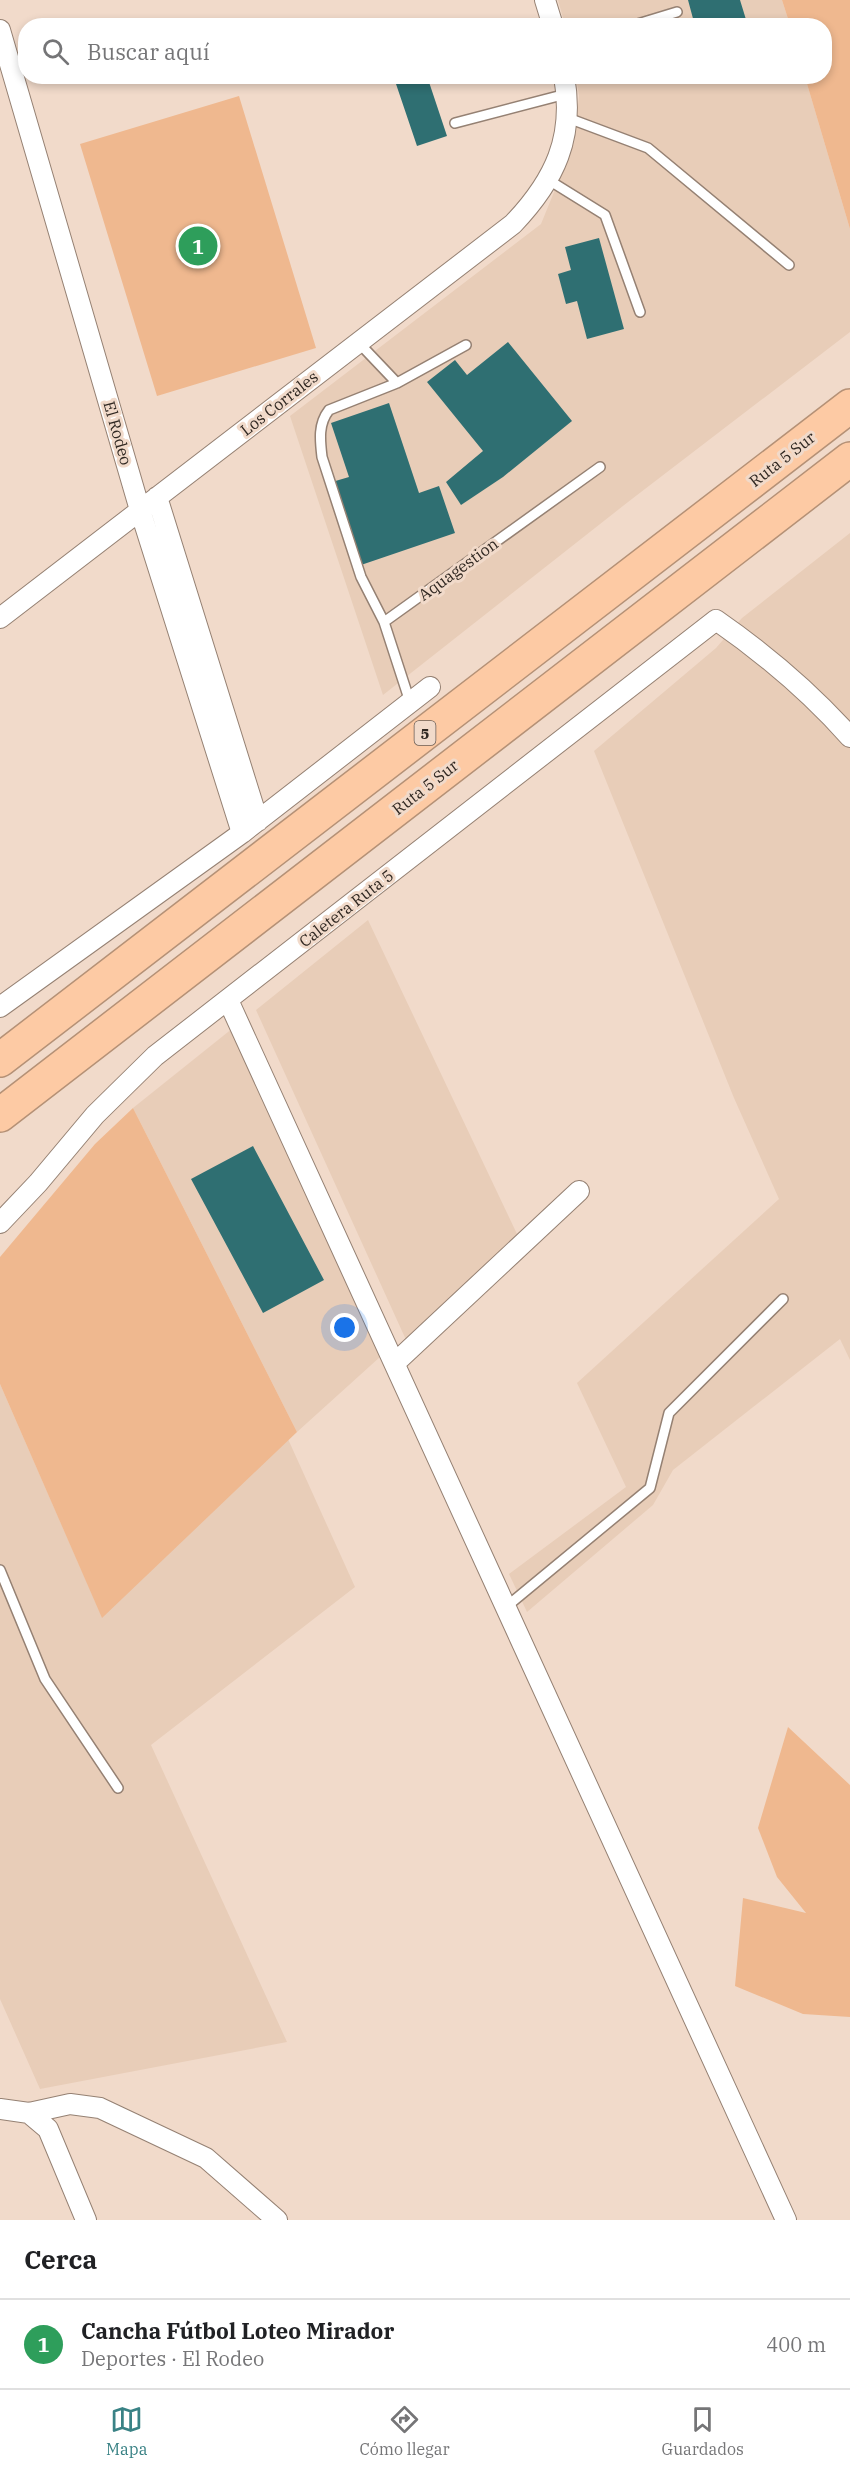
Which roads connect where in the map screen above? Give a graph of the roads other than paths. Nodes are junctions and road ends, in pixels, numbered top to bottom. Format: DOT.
graph roads {
  1 [pos="545,0"];
  2 [pos="677,12"];
  3 [pos="550,18"];
  4 [pos="657,18"];
  5 [pos="0,30"];
  6 [pos="565,85"];
  7 [pos="568,118"];
  8 [pos="455,123"];
  9 [pos="546,178"];
  10 [pos="789,265"];
  11 [pos="639,312"];
  12 [pos="358,342"];
  13 [pos="466,345"];
  14 [pos="397,383"];
  15 [pos="850,406"];
  16 [pos="850,459"];
  17 [pos="600,467"];
  18 [pos="157,497"];
  19 [pos="140,510"];
  20 [pos="0,618"];
  21 [pos="384,622"];
  22 [pos="430,687"];
  23 [pos="410,702"];
  24 [pos="850,737"];
  25 [pos="258,821"];
  26 [pos="242,833"];
  27 [pos="228,1000"];
  28 [pos="0,1007"];
  29 [pos="0,1060"];
  30 [pos="0,1115"];
  31 [pos="579,1191"];
  32 [pos="0,1222"];
  33 [pos="783,1299"];
  34 [pos="395,1363"];
  35 [pos="0,1570"];
  36 [pos="506,1607"];
  37 [pos="118,1788"];
  38 [pos="0,2109"];
  39 [pos="29,2113"];
  40 [pos="86,2220"];
  41 [pos="277,2220"];
  42 [pos="786,2220"];
  1 -- 3 [label="street"];
  2 -- 4 [label="lane"];
  5 -- 19 [label="street, El Rodeo"];
  6 -- 7 [label="street, Los Corrales"];
  6 -- 8 [label="lane"];
  7 -- 9 [label="street, Los Corrales"];
  7 -- 10 [label="lane"];
  9 -- 11 [label="lane"];
  9 -- 12 [label="street, Los Corrales"];
  12 -- 14 [label="lane"];
  12 -- 18 [label="street, Los Corrales"];
  13 -- 14 [label="lane"];
  14 -- 21 [label="lane"];
  15 -- 29 [label="highway, Ruta 5 Sur / 5"];
  16 -- 30 [label="highway, Ruta 5 Sur"];
  17 -- 21 [label="lane, Aquagestion"];
  18 -- 19 [label="street, Los Corrales"];
  18 -- 25 [label="street"];
  19 -- 20 [label="street, Los Corrales"];
  19 -- 26 [label="street, El Rodeo"];
  21 -- 23 [label="lane"];
  22 -- 23 [label="street"];
  23 -- 25 [label="street"];
  24 -- 27 [label="street, Caletera Ruta 5"];
  25 -- 26 [label="street"];
  26 -- 28 [label="street"];
  27 -- 32 [label="street, Caletera Ruta 5"];
  27 -- 34 [label="street"];
  31 -- 34 [label="street"];
  33 -- 36 [label="lane"];
  34 -- 36 [label="street"];
  35 -- 37 [label="lane"];
  36 -- 42 [label="street"];
  38 -- 39 [label="street"];
  39 -- 40 [label="street"];
  39 -- 41 [label="street"];
}
